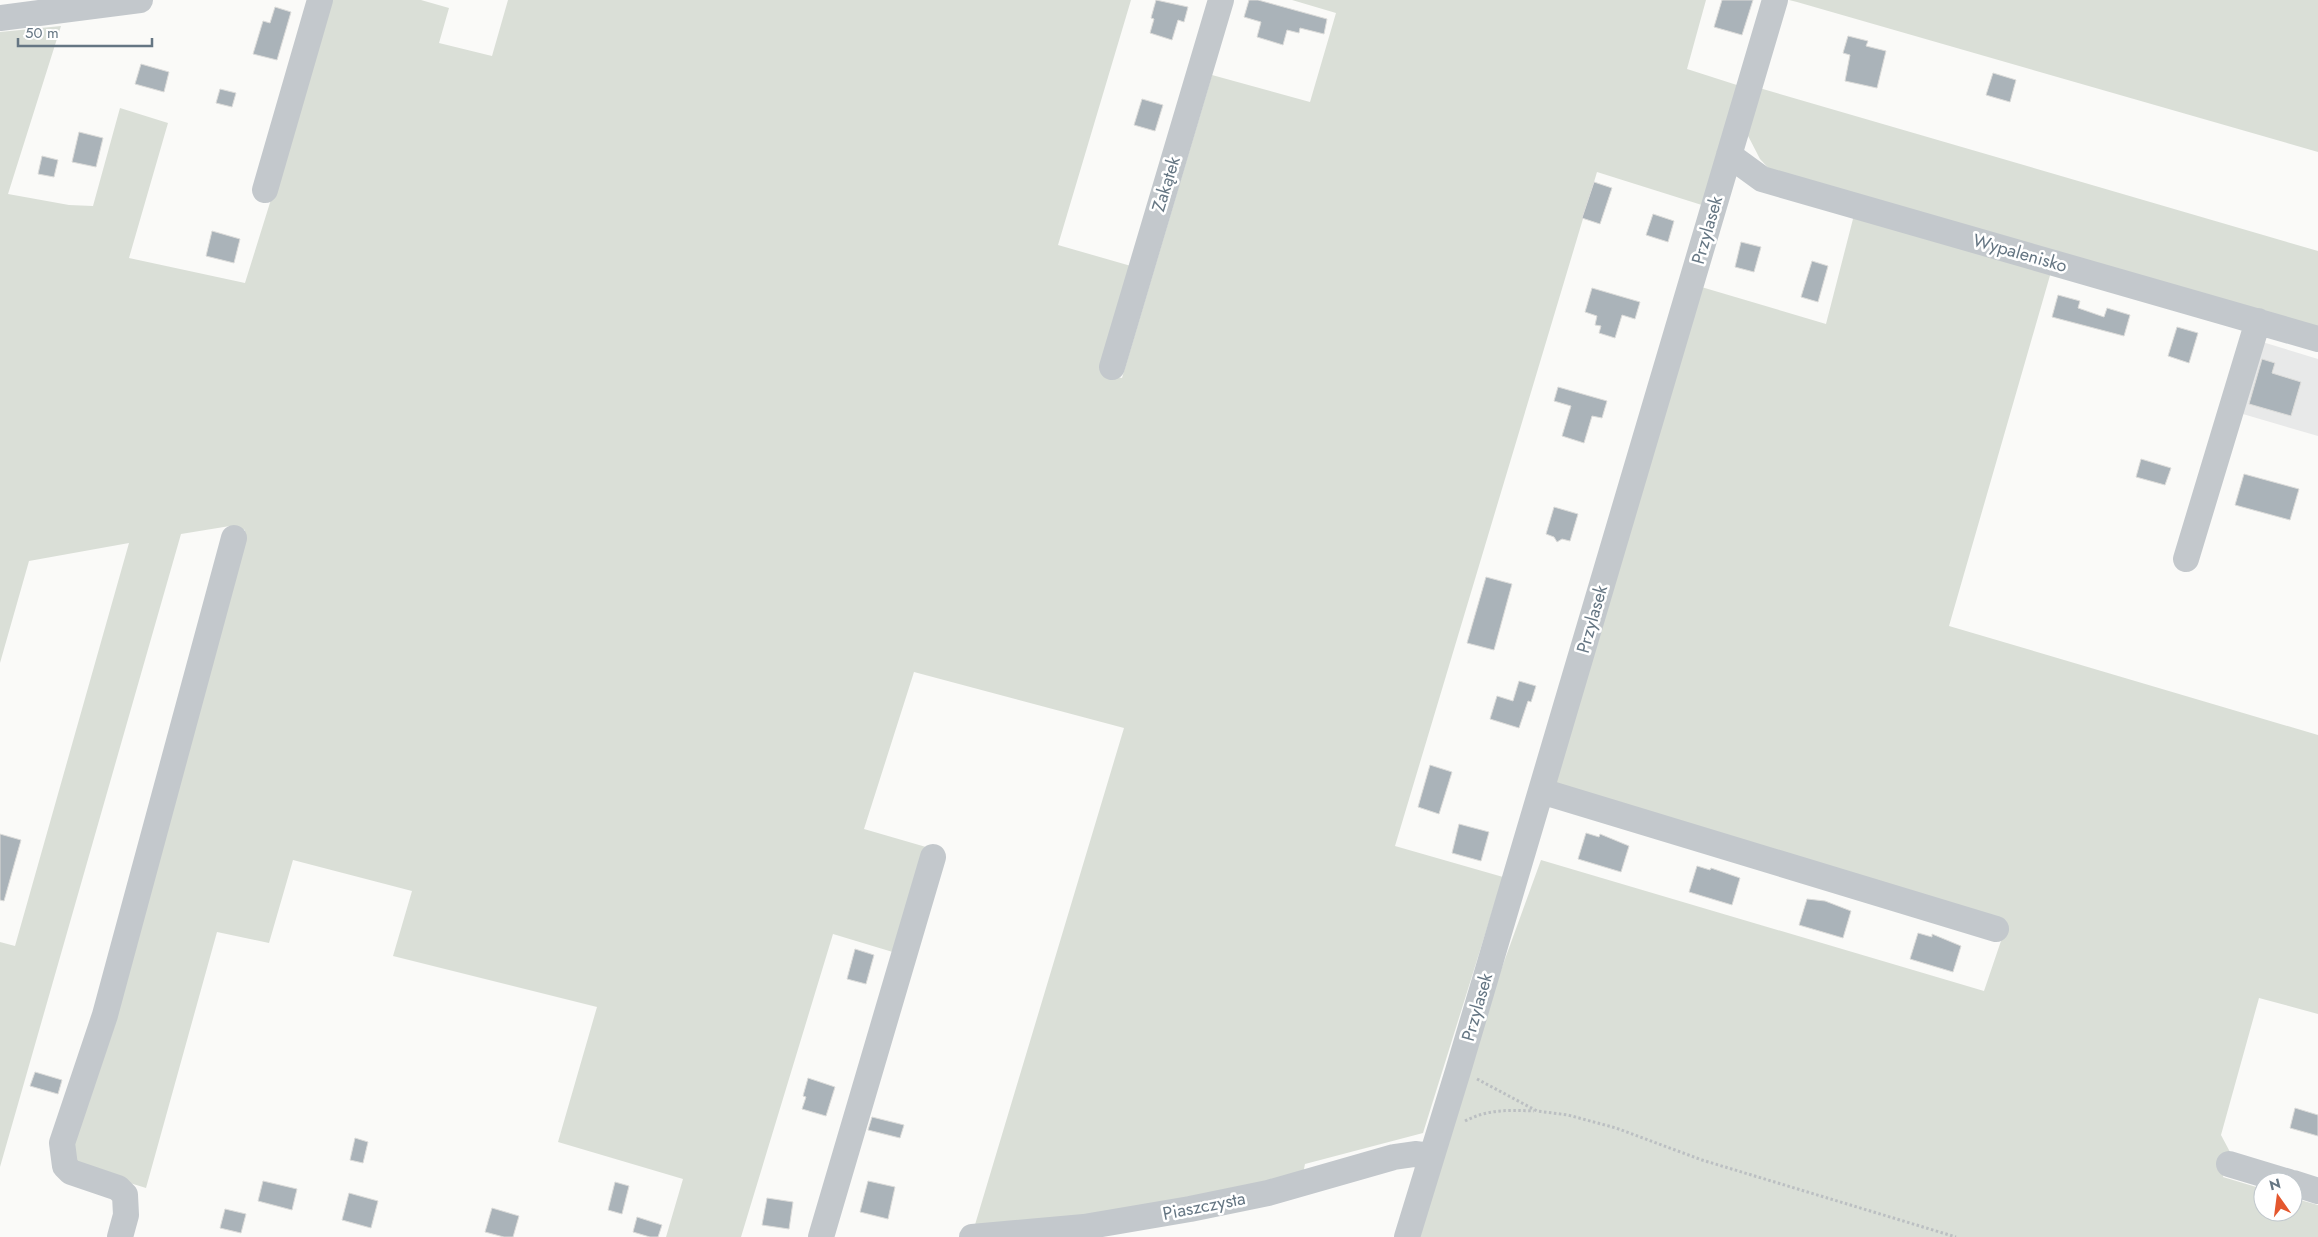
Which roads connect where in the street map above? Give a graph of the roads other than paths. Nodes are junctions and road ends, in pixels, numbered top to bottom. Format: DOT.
graph roads {
  1 [pos="140,0"];
  2 [pos="320,0"];
  3 [pos="1221,0"];
  4 [pos="1775,0"];
  5 [pos="0,18"];
  6 [pos="1729,155"];
  7 [pos="265,190"];
  8 [pos="2258,322"];
  9 [pos="2318,339"];
  10 [pos="1112,367"];
  11 [pos="234,538"];
  12 [pos="2186,559"];
  13 [pos="1541,790"];
  14 [pos="933,857"];
  15 [pos="1996,929"];
  16 [pos="1434,1145"];
  17 [pos="2229,1164"];
  18 [pos="2256,1172"];
  19 [pos="2303,1186"];
  20 [pos="2318,1191"];
  21 [pos="120,1237"];
  22 [pos="820,1237"];
  23 [pos="972,1237"];
  24 [pos="1407,1237"];
  1 -- 5 [label="street"];
  2 -- 7 [label="street"];
  3 -- 10 [label="street, Zakątek"];
  4 -- 6 [label="street, Przylasek"];
  6 -- 8 [label="street, Wypalenisko"];
  6 -- 13 [label="street, Przylasek"];
  8 -- 9 [label="street, Wypalenisko"];
  8 -- 12 [label="street"];
  11 -- 21 [label="street"];
  13 -- 15 [label="street"];
  13 -- 16 [label="street, Przylasek"];
  14 -- 22 [label="street"];
  16 -- 23 [label="street, Piaszczysta"];
  16 -- 24 [label="street, Przylasek"];
  17 -- 18 [label="street"];
  19 -- 20 [label="street"];
}
